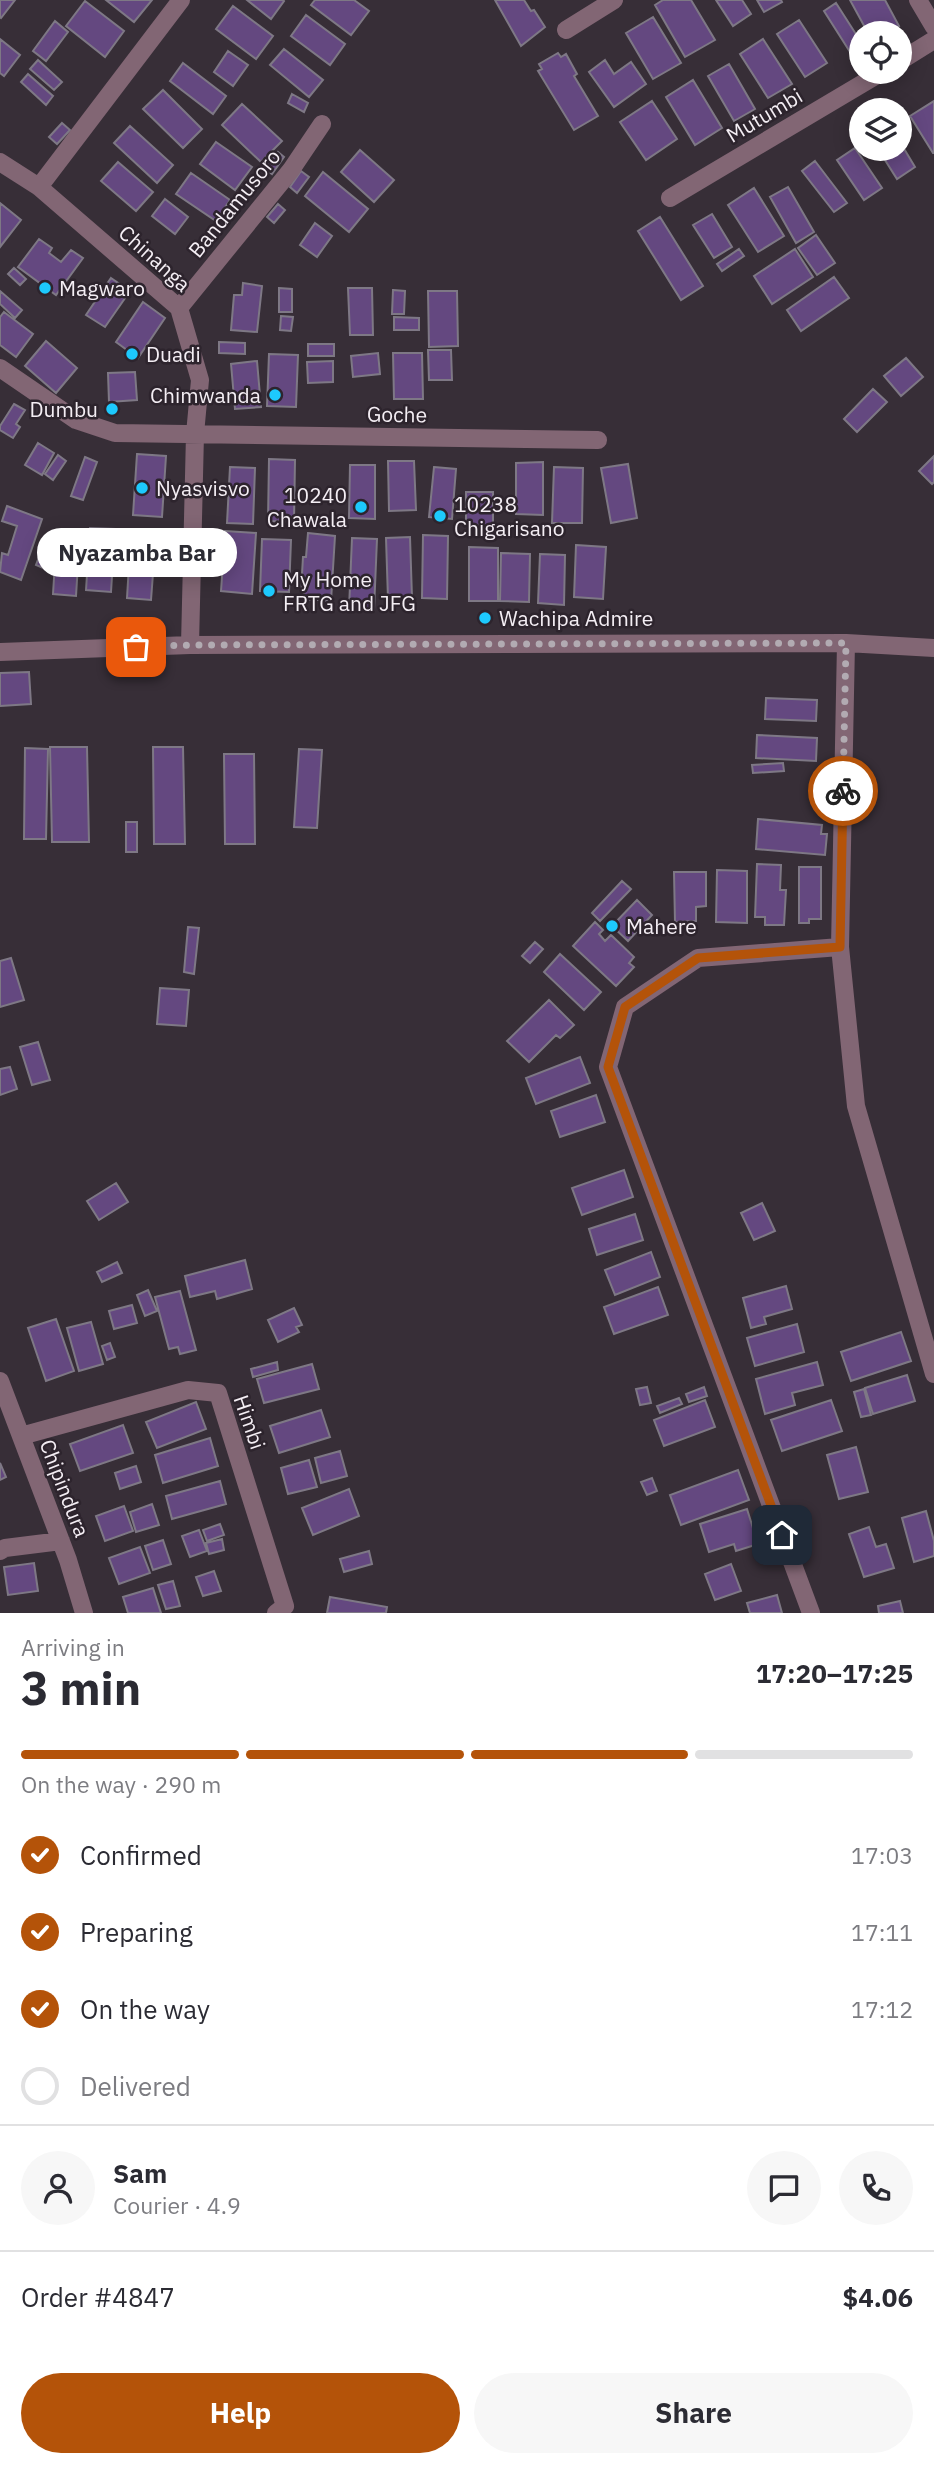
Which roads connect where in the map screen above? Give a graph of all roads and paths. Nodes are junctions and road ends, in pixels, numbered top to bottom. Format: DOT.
graph roads {
  1 [pos="181,0"];
  2 [pos="614,0"];
  3 [pos="918,0"];
  4 [pos="934,27"];
  5 [pos="566,30"];
  6 [pos="934,40"];
  7 [pos="912,54"];
  8 [pos="862,84"];
  9 [pos="322,124"];
  10 [pos="0,162"];
  11 [pos="38,187"];
  12 [pos="670,198"];
  13 [pos="179,308"];
  14 [pos="0,368"];
  15 [pos="195,434"];
  16 [pos="598,440"];
  17 [pos="846,643"];
  18 [pos="190,645"];
  19 [pos="934,648"];
  20 [pos="0,652"];
  21 [pos="840,947"];
  22 [pos="934,1374"];
  23 [pos="0,1381"];
  24 [pos="21,1436"];
  25 [pos="61,1541"];
  26 [pos="0,1551"];
  27 [pos="84,1613"];
  28 [pos="276,1613"];
  29 [pos="811,1613"];
  1 -- 11 [label="street"];
  2 -- 5 [label="street"];
  3 -- 4 [label="street"];
  6 -- 7 [label="street"];
  8 -- 12 [label="street, Mutumbi"];
  9 -- 13 [label="street, Bandamusoro"];
  10 -- 11 [label="street, Chinanga"];
  11 -- 13 [label="street, Chinanga"];
  13 -- 15 [label="street, Chinanga"];
  14 -- 15 [label="street, Goche"];
  15 -- 16 [label="street, Goche"];
  15 -- 18 [label="street, Chinanga"];
  17 -- 18 [label="street"];
  17 -- 19 [label="street"];
  17 -- 21 [label="street"];
  18 -- 20 [label="street"];
  21 -- 22 [label="street"];
  21 -- 29 [label="street"];
  23 -- 24 [label="street, Chipindura"];
  24 -- 25 [label="street, Chipindura"];
  24 -- 28 [label="street, Himbi"];
  25 -- 26 [label="street"];
  25 -- 27 [label="street, Chipindura"];
}
